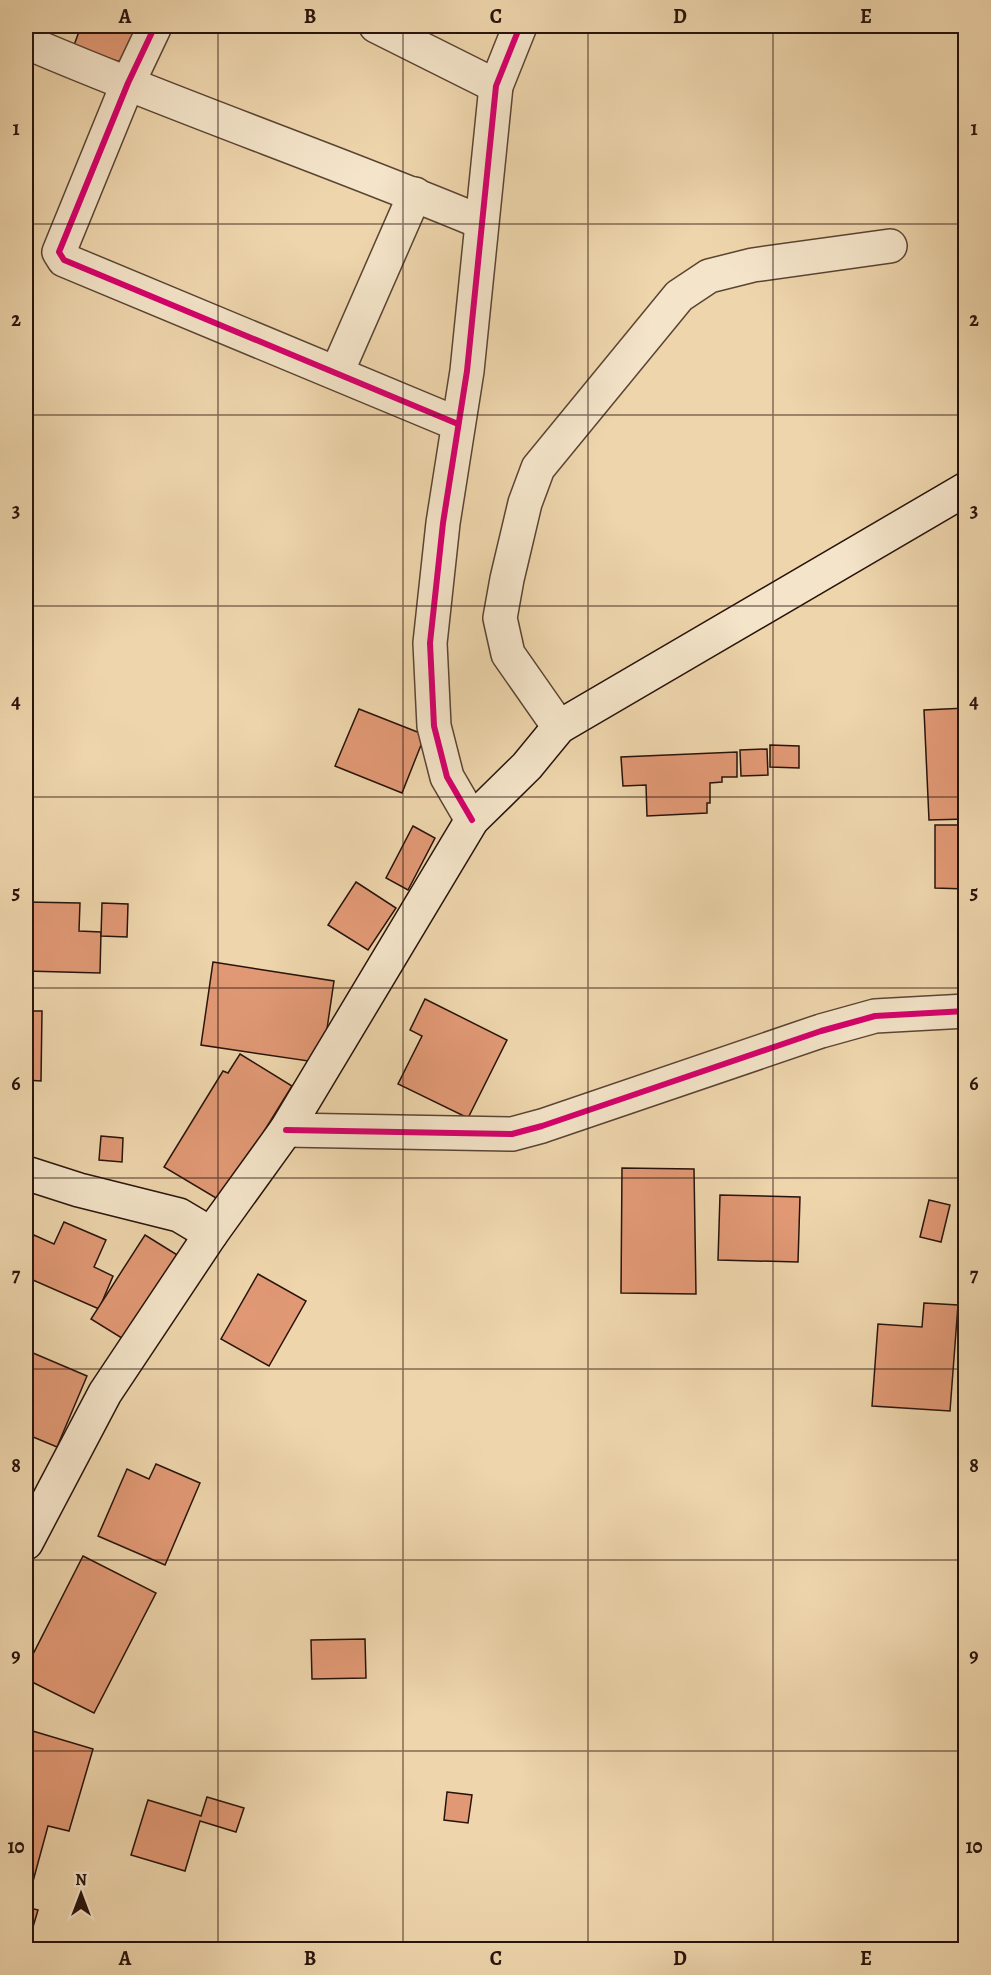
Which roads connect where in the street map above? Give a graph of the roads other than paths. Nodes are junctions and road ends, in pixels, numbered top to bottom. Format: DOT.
graph roads {
  1 [pos="155,26"];
  2 [pos="376,26"];
  3 [pos="520,26"];
  4 [pos="26,42"];
  5 [pos="128,83"];
  6 [pos="496,86"];
  7 [pos="415,194"];
  8 [pos="481,222"];
  9 [pos="890,246"];
  10 [pos="337,372"];
  11 [pos="458,424"];
  12 [pos="966,489"];
  13 [pos="559,727"];
  14 [pos="472,820"];
  15 [pos="966,1011"];
  16 [pos="286,1130"];
  17 [pos="26,1173"];
  18 [pos="211,1234"];
  19 [pos="26,1543"];
  1 -- 5 [label="street"];
  2 -- 6 [label="street"];
  3 -- 6 [label="street"];
  4 -- 5 [label="street"];
  5 -- 7 [label="street"];
  5 -- 10 [label="street"];
  6 -- 8 [label="street"];
  7 -- 8 [label="street"];
  7 -- 10 [label="street"];
  8 -- 11 [label="street"];
  9 -- 13 [label="street"];
  10 -- 11 [label="street"];
  11 -- 14 [label="street"];
  12 -- 13 [label="street"];
  13 -- 14 [label="street"];
  14 -- 16 [label="street"];
  15 -- 16 [label="street"];
  16 -- 18 [label="street"];
  17 -- 18 [label="street"];
  18 -- 19 [label="street"];
}
